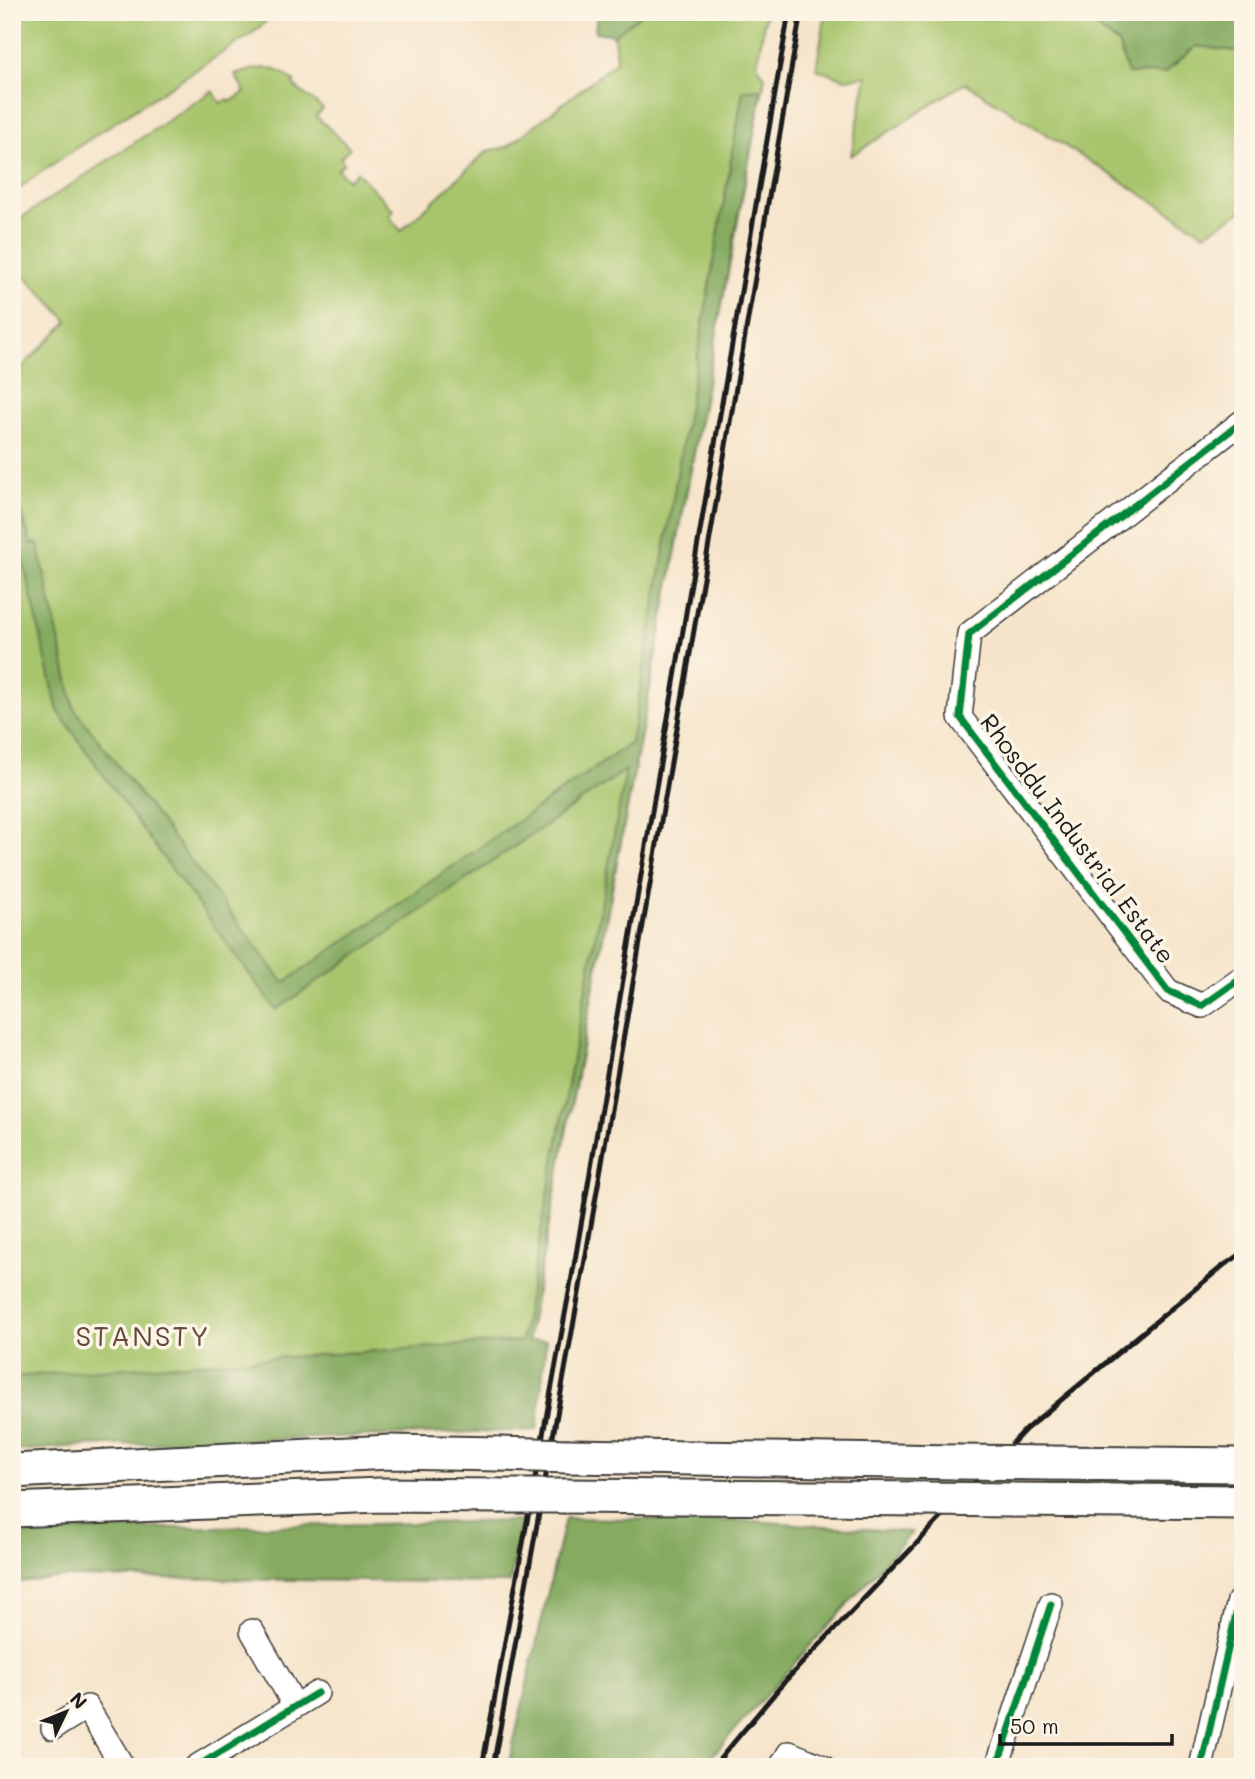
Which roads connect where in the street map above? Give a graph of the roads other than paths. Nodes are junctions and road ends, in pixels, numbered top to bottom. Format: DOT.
graph roads {
  1 [pos="1243,421"];
  2 [pos="1243,977"];
  3 [pos="1243,1465"];
  4 [pos="12,1471"];
  5 [pos="1243,1502"];
  6 [pos="12,1510"];
  7 [pos="1239,1601"];
  8 [pos="1051,1604"];
  9 [pos="1238,1625"];
  10 [pos="252,1631"];
  11 [pos="317,1693"];
  12 [pos="295,1706"];
  13 [pos="52,1728"];
  14 [pos="123,1767"];
  15 [pos="196,1767"];
  16 [pos="781,1767"];
  17 [pos="822,1767"];
  18 [pos="997,1767"];
  19 [pos="1201,1767"];
  1 -- 2 [label="street, Rhosddu Industrial Estate"];
  3 -- 4 [label="highway, bridge"];
  5 -- 6 [label="highway, bridge"];
  7 -- 9 [label="street"];
  8 -- 18 [label="street"];
  9 -- 19 [label="street"];
  10 -- 12 [label="street"];
  11 -- 12 [label="street"];
  12 -- 15 [label="street"];
  13 -- 14 [label="street"];
  16 -- 17 [label="street"];
}
